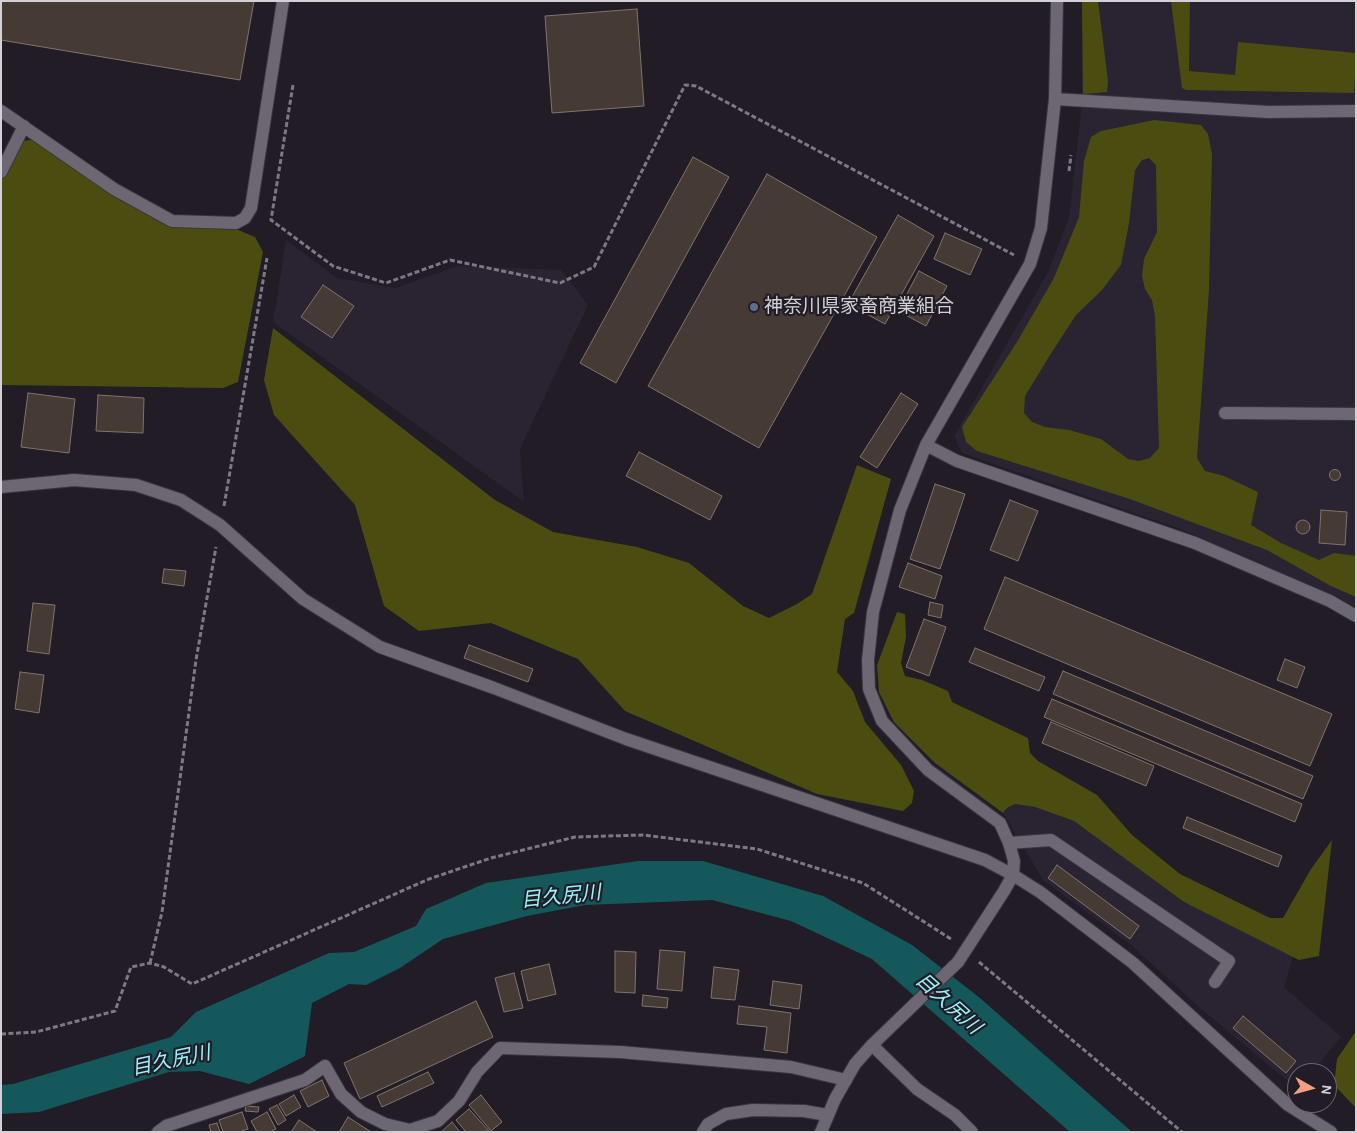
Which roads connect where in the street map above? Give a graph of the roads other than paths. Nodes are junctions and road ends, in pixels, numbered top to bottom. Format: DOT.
graph roads {
  1 [pos="284,1"];
  2 [pos="1057,1"];
  3 [pos="1055,99"];
  4 [pos="1,111"];
  5 [pos="1356,111"];
  6 [pos="24,126"];
  7 [pos="1,172"];
  8 [pos="1225,413"];
  9 [pos="1356,414"];
  10 [pos="926,445"];
  11 [pos="1,487"];
  12 [pos="1356,616"];
  13 [pos="1009,843"];
  14 [pos="1013,875"];
  15 [pos="1215,982"];
  16 [pos="872,1045"];
  17 [pos="846,1080"];
  18 [pos="827,1115"];
  19 [pos="158,1132"];
  20 [pos="703,1132"];
  21 [pos="821,1132"];
  22 [pos="972,1132"];
  23 [pos="1331,1132"];
  1 -- 6 [label="street"];
  2 -- 3 [label="street"];
  3 -- 5 [label="street"];
  3 -- 10 [label="street"];
  4 -- 6 [label="street"];
  6 -- 7 [label="street"];
  8 -- 9 [label="street"];
  10 -- 12 [label="street"];
  10 -- 13 [label="street"];
  11 -- 14 [label="street"];
  13 -- 14 [label="street"];
  13 -- 15 [label="street"];
  14 -- 16 [label="street"];
  14 -- 23 [label="street"];
  16 -- 17 [label="street"];
  16 -- 22 [label="street"];
  17 -- 18 [label="street"];
  17 -- 19 [label="street"];
  18 -- 20 [label="street"];
  18 -- 21 [label="street"];
}
